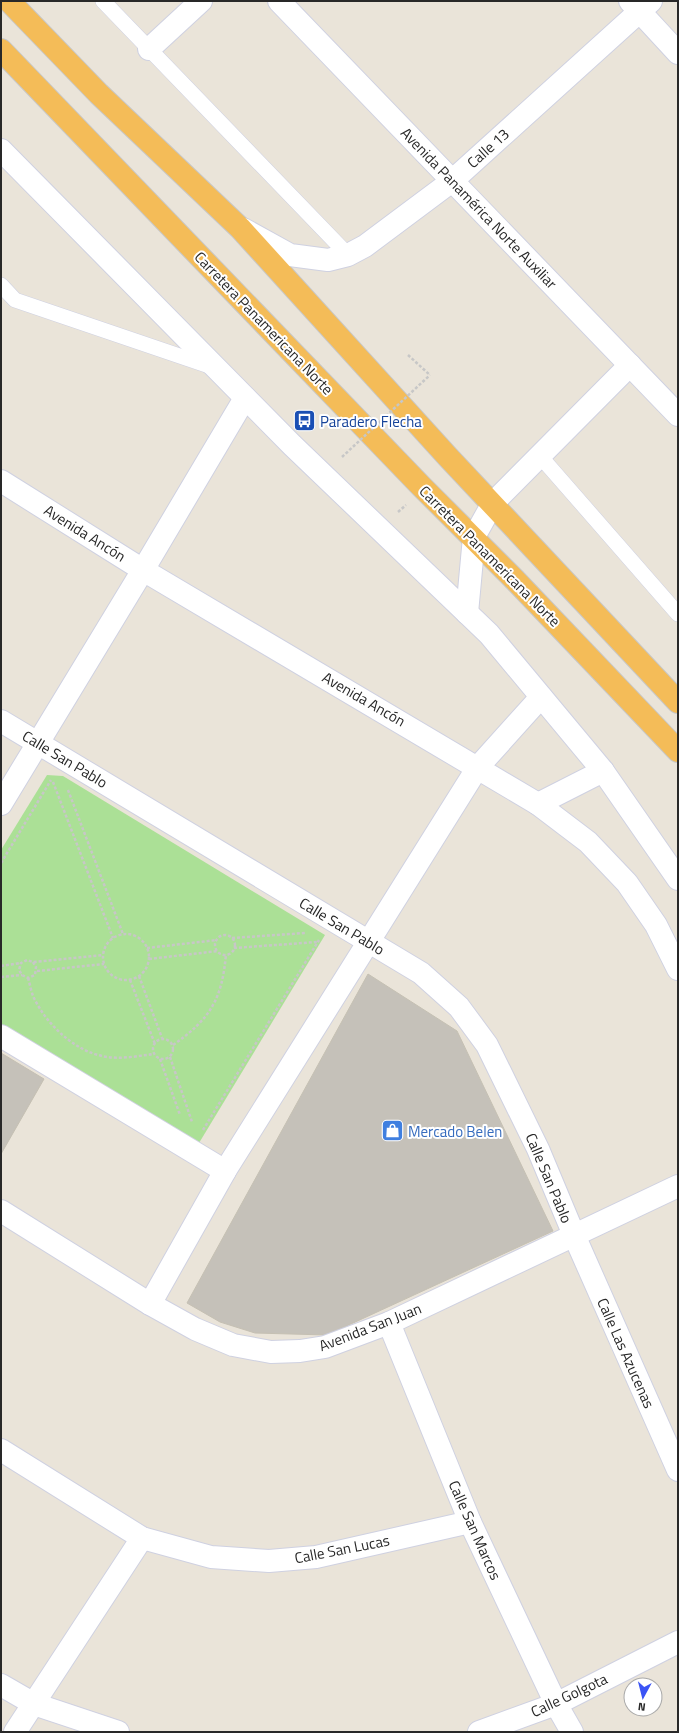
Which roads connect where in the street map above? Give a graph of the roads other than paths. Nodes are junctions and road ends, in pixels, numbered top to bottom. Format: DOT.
graph roads {
  1 [pos="10,1"];
  2 [pos="103,1"];
  3 [pos="201,1"];
  4 [pos="279,1"];
  5 [pos="640,5"];
  6 [pos="149,49"];
  7 [pos="1,50"];
  8 [pos="678,53"];
  9 [pos="1,150"];
  10 [pos="452,181"];
  11 [pos="240,228"];
  12 [pos="348,255"];
  13 [pos="1,285"];
  14 [pos="630,365"];
  15 [pos="216,368"];
  16 [pos="245,398"];
  17 [pos="678,416"];
  18 [pos="540,456"];
  19 [pos="1,481"];
  20 [pos="493,503"];
  21 [pos="474,537"];
  22 [pos="143,570"];
  23 [pos="468,613"];
  24 [pos="678,614"];
  25 [pos="541,697"];
  26 [pos="678,702"];
  27 [pos="1,721"];
  28 [pos="38,743"];
  29 [pos="678,752"];
  30 [pos="478,766"];
  31 [pos="603,771"];
  32 [pos="1,804"];
  33 [pos="538,804"];
  34 [pos="678,879"];
  35 [pos="367,942"];
  36 [pos="678,969"];
  37 [pos="1,1036"];
  38 [pos="225,1171"];
  39 [pos="678,1186"];
  40 [pos="4,1220"];
  41 [pos="574,1235"];
  42 [pos="150,1304"];
  43 [pos="389,1323"];
  44 [pos="1,1450"];
  45 [pos="678,1470"];
  46 [pos="470,1522"];
  47 [pos="142,1538"];
  48 [pos="678,1642"];
  49 [pos="1,1685"];
  50 [pos="34,1704"];
  51 [pos="556,1704"];
  52 [pos="15,1732"];
  53 [pos="118,1732"];
  54 [pos="479,1732"];
  55 [pos="572,1732"];
  1 -- 11 [label="highway"];
  2 -- 6 [label="lane"];
  3 -- 6 [label="street"];
  4 -- 10 [label="street, Avenida Panamérica Norte Auxiliar"];
  5 -- 8 [label="street"];
  5 -- 10 [label="street, Calle 13"];
  6 -- 12 [label="lane"];
  7 -- 21 [label="highway, Carretera Panamericana Norte"];
  9 -- 15 [label="street"];
  10 -- 12 [label="street, Calle 13"];
  10 -- 14 [label="street, Avenida Panamérica Norte Auxiliar"];
  11 -- 12 [label="street, Calle 13"];
  11 -- 20 [label="highway"];
  13 -- 15 [label="lane"];
  14 -- 17 [label="street, Avenida Panamérica Norte Auxiliar"];
  14 -- 18 [label="street"];
  15 -- 16 [label="street"];
  16 -- 22 [label="street"];
  16 -- 23 [label="street"];
  18 -- 20 [label="street"];
  18 -- 24 [label="lane"];
  19 -- 22 [label="street, Avenida Ancón"];
  20 -- 21 [label="street"];
  20 -- 26 [label="highway"];
  21 -- 23 [label="street"];
  21 -- 29 [label="highway, Carretera Panamericana Norte"];
  22 -- 28 [label="street"];
  22 -- 30 [label="street, Avenida Ancón"];
  23 -- 25 [label="street"];
  25 -- 30 [label="street"];
  25 -- 31 [label="street"];
  27 -- 28 [label="street, Calle San Pablo"];
  28 -- 32 [label="street"];
  28 -- 35 [label="street, Calle San Pablo"];
  30 -- 33 [label="street, Avenida Ancón"];
  30 -- 35 [label="street"];
  31 -- 33 [label="street"];
  31 -- 34 [label="street"];
  33 -- 36 [label="street, Avenida Ancón"];
  35 -- 38 [label="street"];
  35 -- 41 [label="street, Calle San Pablo"];
  37 -- 38 [label="street"];
  38 -- 42 [label="street"];
  39 -- 41 [label="street, Avenida San Juan"];
  40 -- 42 [label="street, Avenida San Juan"];
  41 -- 43 [label="street, Avenida San Juan"];
  41 -- 45 [label="street, Calle Las Azucenas"];
  42 -- 43 [label="street, Avenida San Juan"];
  43 -- 46 [label="street, Calle San Marcos"];
  44 -- 47 [label="street, Calle San Lucas"];
  46 -- 47 [label="street, Calle San Lucas"];
  46 -- 51 [label="street, Calle San Marcos"];
  47 -- 50 [label="street"];
  48 -- 51 [label="street, Calle Golgota"];
  49 -- 50 [label="street"];
  50 -- 52 [label="street"];
  50 -- 53 [label="street"];
  51 -- 54 [label="street, Calle Golgota"];
  51 -- 55 [label="street, Calle San Marcos"];
}
